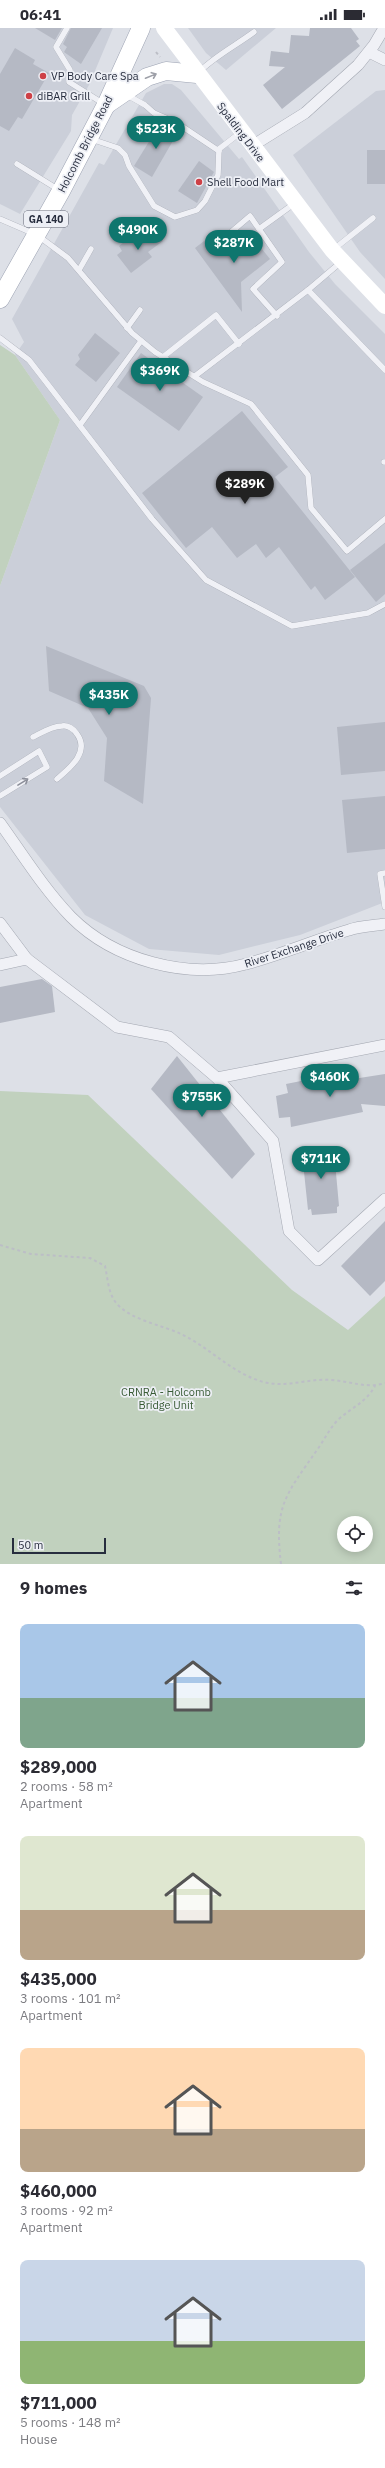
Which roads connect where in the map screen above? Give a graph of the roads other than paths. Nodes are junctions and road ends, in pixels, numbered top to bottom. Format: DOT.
graph roads {
  1 [pos="67,28"];
  2 [pos="141,28"];
  3 [pos="164,28"];
  4 [pos="384,28"];
  5 [pos="254,32"];
  6 [pos="369,52"];
  7 [pos="385,60"];
  8 [pos="197,74"];
  9 [pos="125,94"];
  10 [pos="106,105"];
  11 [pos="241,132"];
  12 [pos="89,139"];
  13 [pos="252,146"];
  14 [pos="218,151"];
  15 [pos="17,164"];
  16 [pos="61,191"];
  17 [pos="295,202"];
  18 [pos="373,218"];
  19 [pos="0,219"];
  20 [pos="259,229"];
  21 [pos="37,235"];
  22 [pos="223,239"];
  23 [pos="91,249"];
  24 [pos="337,255"];
  25 [pos="79,270"];
  26 [pos="308,290"];
  27 [pos="0,299"];
  28 [pos="385,306"];
  29 [pos="140,310"];
  30 [pos="276,316"];
  31 [pos="127,328"];
  32 [pos="0,338"];
  33 [pos="141,340"];
  34 [pos="239,344"];
  35 [pos="163,357"];
  36 [pos="385,370"];
  37 [pos="195,376"];
  38 [pos="80,425"];
  39 [pos="385,519"];
  40 [pos="385,604"];
  41 [pos="33,737"];
  42 [pos="0,776"];
  43 [pos="57,779"];
  44 [pos="0,796"];
  45 [pos="0,823"];
  46 [pos="385,873"];
  47 [pos="385,907"];
  48 [pos="0,923"];
  49 [pos="385,924"];
  50 [pos="27,959"];
  51 [pos="0,965"];
  52 [pos="385,1045"];
  53 [pos="217,1078"];
  54 [pos="385,1199"];
  1 -- 10 [label="lane"];
  2 -- 10 [label="main road, Holcomb Bridge Road / GA 140"];
  3 -- 8 [label="main road, Spalding Drive"];
  4 -- 6 [label="street"];
  5 -- 8 [label="lane"];
  6 -- 7 [label="street"];
  6 -- 13 [label="street"];
  9 -- 8 [label="main road, one-way"];
  8 -- 11 [label="main road, Spalding Drive"];
  9 -- 10 [label="main road"];
  9 -- 14 [label="lane"];
  10 -- 12 [label="main road, Holcomb Bridge Road / GA 140"];
  11 -- 13 [label="main road, Spalding Drive"];
  11 -- 14 [label="lane"];
  12 -- 14 [label="lane"];
  12 -- 16 [label="main road, Holcomb Bridge Road / GA 140"];
  13 -- 17 [label="main road, Spalding Drive"];
  15 -- 16 [label="lane"];
  16 -- 21 [label="main road, Holcomb Bridge Road / GA 140"];
  17 -- 20 [label="lane"];
  17 -- 24 [label="main road, Spalding Drive"];
  18 -- 24 [label="lane"];
  19 -- 21 [label="lane"];
  20 -- 22 [label="lane"];
  20 -- 30 [label="lane"];
  21 -- 25 [label="lane"];
  21 -- 27 [label="main road, Holcomb Bridge Road / GA 140"];
  23 -- 25 [label="lane"];
  24 -- 26 [label="lane"];
  24 -- 28 [label="main road, Spalding Drive"];
  25 -- 31 [label="lane"];
  26 -- 30 [label="lane"];
  26 -- 36 [label="lane"];
  29 -- 31 [label="lane"];
  30 -- 34 [label="lane"];
  31 -- 33 [label="lane"];
  32 -- 38 [label="lane"];
  33 -- 35 [label="lane"];
  33 -- 38 [label="lane"];
  34 -- 35 [label="lane"];
  34 -- 37 [label="lane"];
  35 -- 37 [label="lane"];
  37 -- 39 [label="lane"];
  38 -- 40 [label="lane"];
  41 -- 43 [label="lane"];
  44 -- 42 [label="lane, one-way"];
  45 -- 49 [label="street, River Exchange Drive"];
  46 -- 47 [label="lane"];
  48 -- 50 [label="street"];
  50 -- 51 [label="street"];
  50 -- 53 [label="street"];
  52 -- 53 [label="street"];
  53 -- 54 [label="street"];
}
